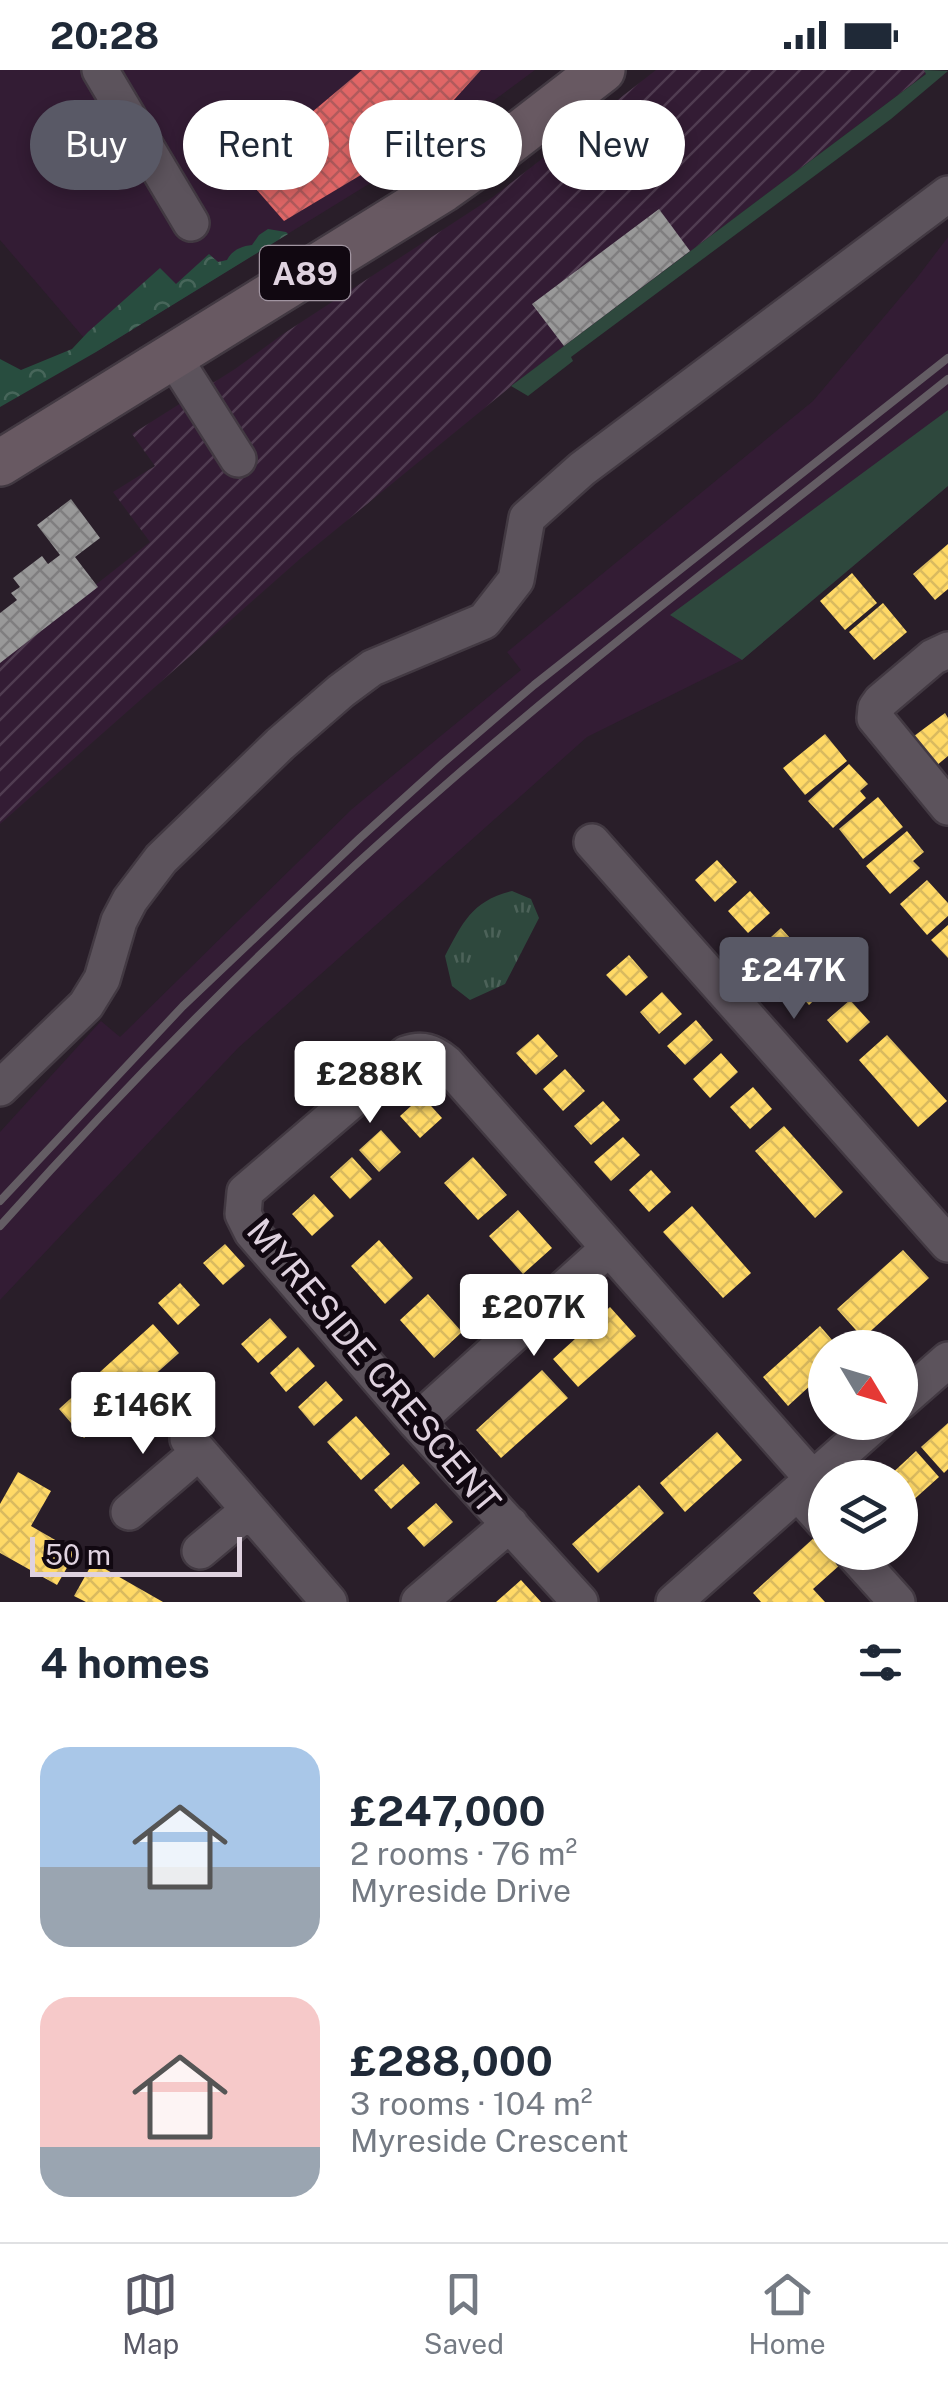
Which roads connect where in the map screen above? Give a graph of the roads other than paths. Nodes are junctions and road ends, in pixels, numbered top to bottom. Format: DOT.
graph roads {
  1 [pos="100,70"];
  2 [pos="602,70"];
  3 [pos="948,194"];
  4 [pos="191,223"];
  5 [pos="172,355"];
  6 [pos="238,459"];
  7 [pos="0,463"];
  8 [pos="948,650"];
  9 [pos="948,806"];
  10 [pos="592,842"];
  11 [pos="0,1088"];
  12 [pos="948,1244"];
  13 [pos="609,1248"];
  14 [pos="948,1360"];
  15 [pos="918,1386"];
  16 [pos="416,1422"];
  17 [pos="857,1440"];
  18 [pos="806,1486"];
  19 [pos="808,1490"];
  20 [pos="249,1510"];
  21 [pos="129,1512"];
  22 [pos="510,1524"];
  23 [pos="200,1551"];
  24 [pos="868,1570"];
  25 [pos="329,1602"];
  26 [pos="419,1602"];
  27 [pos="580,1602"];
  28 [pos="674,1602"];
  29 [pos="897,1602"];
  1 -- 4 [label="street"];
  2 -- 5 [label="main road, A89"];
  3 -- 11 [label="street"];
  5 -- 6 [label="street"];
  5 -- 7 [label="main road, A89"];
  8 -- 9 [label="street"];
  10 -- 12 [label="street"];
  13 -- 16 [label="street"];
  13 -- 16 [label="street, MYRESIDE CRESCENT"];
  13 -- 18 [label="street, MYRESIDE CRESCENT"];
  14 -- 15 [label="street"];
  16 -- 22 [label="street, MYRESIDE CRESCENT"];
  17 -- 18 [label="street"];
  18 -- 19 [label="street, MYRESIDE CRESCENT"];
  18 -- 28 [label="street"];
  20 -- 21 [label="street"];
  20 -- 23 [label="street"];
  20 -- 25 [label="street"];
  22 -- 26 [label="street"];
  22 -- 27 [label="street, MYRESIDE CRESCENT"];
  24 -- 29 [label="street"];
}
